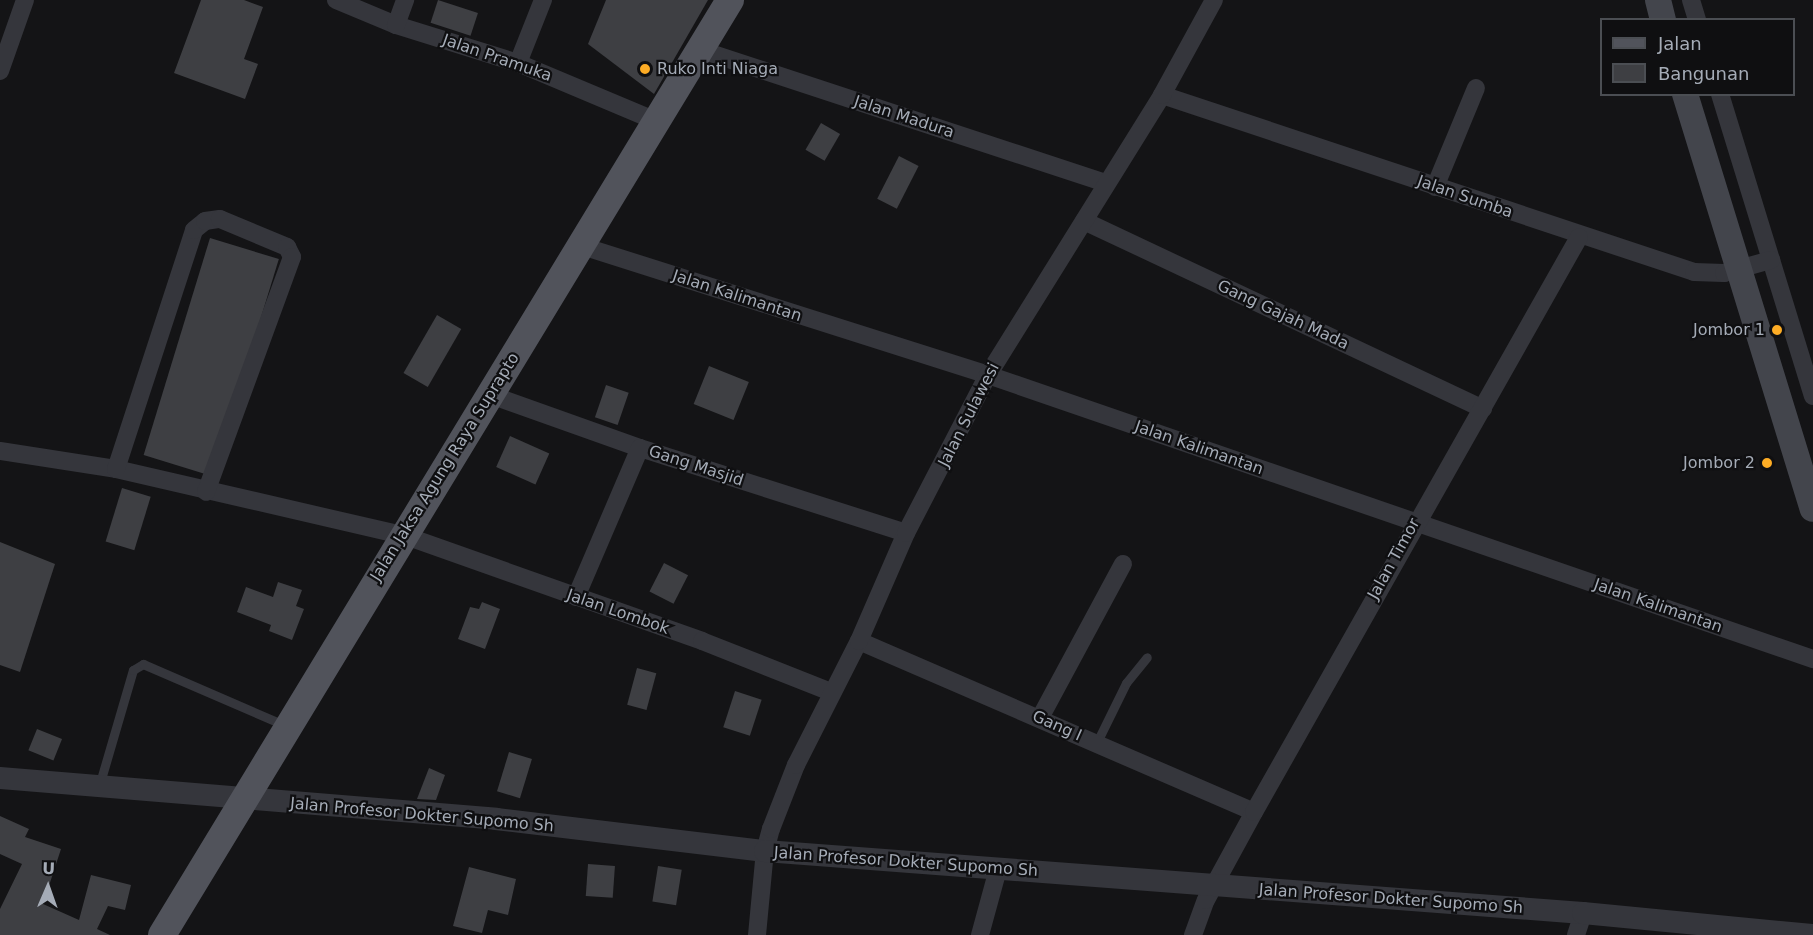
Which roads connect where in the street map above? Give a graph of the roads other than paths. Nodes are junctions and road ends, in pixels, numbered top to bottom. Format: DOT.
graph roads {
  1 [pos="25,0"];
  2 [pos="336,0"];
  3 [pos="405,0"];
  4 [pos="543,0"];
  5 [pos="730,0"];
  6 [pos="1214,0"];
  7 [pos="1658,0"];
  8 [pos="1691,0"];
  9 [pos="1662,18"];
  10 [pos="1696,18"];
  11 [pos="396,25"];
  12 [pos="701,50"];
  13 [pos="518,63"];
  14 [pos="0,71"];
  15 [pos="1476,88"];
  16 [pos="1162,95"];
  17 [pos="1686,96"];
  18 [pos="1721,96"];
  19 [pos="656,121"];
  20 [pos="1106,183"];
  21 [pos="1435,187"];
  22 [pos="1084,221"];
  23 [pos="1579,237"];
  24 [pos="582,246"];
  25 [pos="1771,260"];
  26 [pos="1737,270"];
  27 [pos="988,375"];
  28 [pos="488,394"];
  29 [pos="1813,396"];
  30 [pos="1483,409"];
  31 [pos="640,448"];
  32 [pos="0,452"];
  33 [pos="116,469"];
  34 [pos="206,492"];
  35 [pos="1813,509"];
  36 [pos="1414,523"];
  37 [pos="906,533"];
  38 [pos="403,535"];
  39 [pos="1123,564"];
  40 [pos="576,597"];
  41 [pos="859,641"];
  42 [pos="1147,657"];
  43 [pos="1813,659"];
  44 [pos="831,692"];
  45 [pos="1040,718"];
  46 [pos="286,726"];
  47 [pos="1096,744"];
  48 [pos="0,778"];
  49 [pos="98,787"];
  50 [pos="243,799"];
  51 [pos="1254,812"];
  52 [pos="765,851"];
  53 [pos="998,869"];
  54 [pos="1214,885"];
  55 [pos="1583,913"];
  56 [pos="162,935"];
  57 [pos="757,935"];
  58 [pos="980,935"];
  59 [pos="1193,935"];
  60 [pos="1576,935"];
  61 [pos="1813,935"];
  1 -- 14 [label="street"];
  2 -- 11 [label="street, Jalan Pramuka"];
  3 -- 11 [label="street"];
  4 -- 13 [label="street"];
  5 -- 12 [label="main road, Jalan Jaksa Agung Raya Suprapto"];
  6 -- 16 [label="street, Jalan Sulawesi"];
  7 -- 9 [label="main road"];
  8 -- 10 [label="street"];
  11 -- 13 [label="street, Jalan Pramuka"];
  12 -- 19 [label="main road, Jalan Jaksa Agung Raya Suprapto"];
  12 -- 20 [label="street, Jalan Madura"];
  13 -- 19 [label="street, Jalan Pramuka"];
  15 -- 21 [label="street"];
  16 -- 20 [label="street, Jalan Sulawesi"];
  16 -- 21 [label="street, Jalan Sumba"];
  17 -- 26 [label="main road"];
  18 -- 25 [label="street"];
  19 -- 24 [label="main road, Jalan Jaksa Agung Raya Suprapto"];
  20 -- 22 [label="street, Jalan Sulawesi"];
  21 -- 23 [label="street, Jalan Sumba"];
  22 -- 27 [label="street, Jalan Sulawesi"];
  22 -- 30 [label="street, Gang Gajah Mada"];
  23 -- 26 [label="street, Jalan Sumba"];
  23 -- 30 [label="street, Jalan Timor"];
  24 -- 27 [label="street, Jalan Kalimantan"];
  24 -- 28 [label="main road, Jalan Jaksa Agung Raya Suprapto"];
  25 -- 26 [label="street, Jalan Sumba"];
  25 -- 29 [label="street"];
  26 -- 35 [label="main road"];
  27 -- 36 [label="street, Jalan Kalimantan"];
  27 -- 37 [label="street, Jalan Sulawesi"];
  28 -- 31 [label="street, Gang Masjid"];
  28 -- 38 [label="main road, Jalan Jaksa Agung Raya Suprapto"];
  30 -- 36 [label="street, Jalan Timor"];
  31 -- 37 [label="street, Gang Masjid"];
  31 -- 40 [label="street"];
  32 -- 33 [label="street, Jalan Lombok"];
  33 -- 34 [label="street, Jalan Lombok"];
  33 -- 34 [label="street"];
  34 -- 38 [label="street, Jalan Lombok"];
  36 -- 43 [label="street, Jalan Kalimantan"];
  36 -- 51 [label="street, Jalan Timor"];
  37 -- 41 [label="street, Jalan Sulawesi"];
  38 -- 40 [label="street, Jalan Lombok"];
  38 -- 46 [label="main road, Jalan Jaksa Agung Raya Suprapto"];
  39 -- 45 [label="street"];
  40 -- 44 [label="street, Jalan Lombok"];
  41 -- 44 [label="street, Jalan Sulawesi"];
  41 -- 45 [label="street, Gang I"];
  42 -- 47 [label="lane"];
  44 -- 52 [label="street, Jalan Sulawesi"];
  45 -- 47 [label="street, Gang I"];
  46 -- 49 [label="lane"];
  46 -- 50 [label="main road, Jalan Jaksa Agung Raya Suprapto"];
  47 -- 51 [label="street, Gang I"];
  48 -- 49 [label="street, Jalan Profesor Dokter Supomo Sh"];
  49 -- 50 [label="street, Jalan Profesor Dokter Supomo Sh"];
  50 -- 52 [label="street, Jalan Profesor Dokter Supomo Sh"];
  50 -- 56 [label="main road, Jalan Jaksa Agung Raya Suprapto"];
  51 -- 54 [label="street, Jalan Timor"];
  52 -- 53 [label="street, Jalan Profesor Dokter Supomo Sh"];
  52 -- 57 [label="street, Jalan Sulawesi"];
  53 -- 54 [label="street, Jalan Profesor Dokter Supomo Sh"];
  53 -- 58 [label="street"];
  54 -- 55 [label="street, Jalan Profesor Dokter Supomo Sh"];
  54 -- 59 [label="street, Jalan Timor"];
  55 -- 60 [label="street"];
  55 -- 61 [label="street, Jalan Profesor Dokter Supomo Sh"];
}
